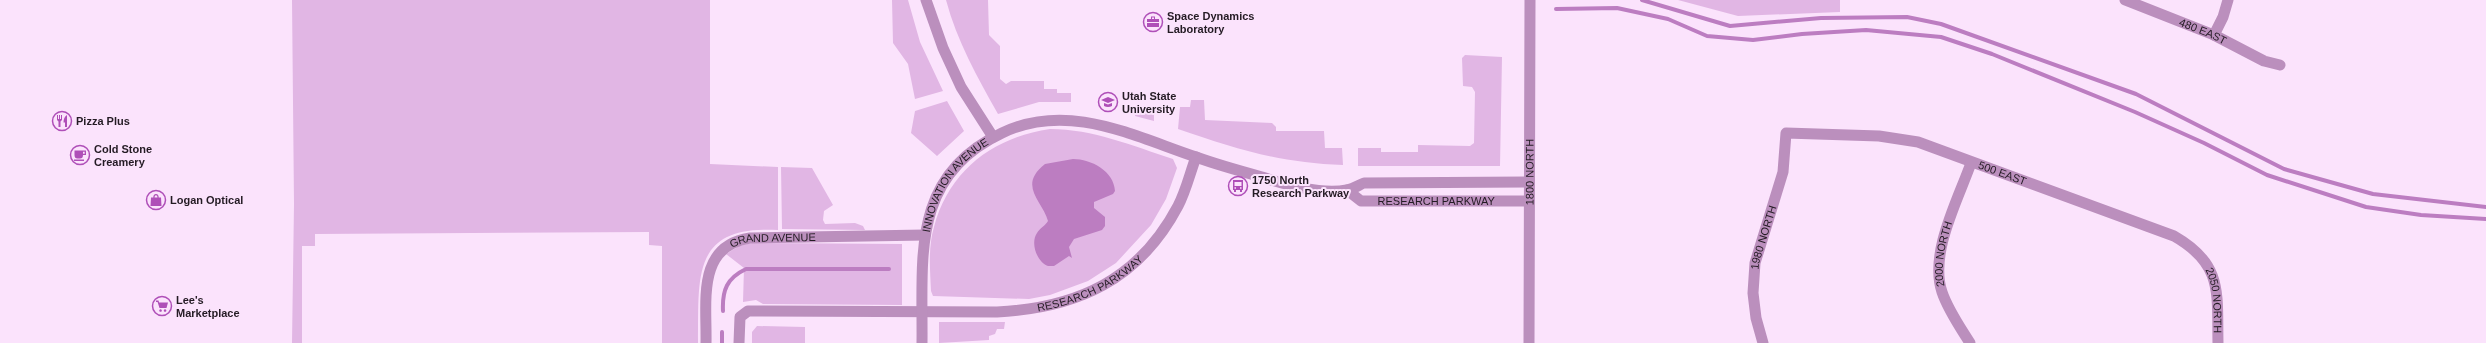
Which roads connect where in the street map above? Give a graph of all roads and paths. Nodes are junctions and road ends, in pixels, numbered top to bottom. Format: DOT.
graph roads {
  1 [pos="926,0"];
  2 [pos="1530,0"];
  3 [pos="2125,0"];
  4 [pos="2228,0"];
  5 [pos="2214,34"];
  6 [pos="2280,65"];
  7 [pos="1786,133"];
  8 [pos="993,137"];
  9 [pos="1196,157"];
  10 [pos="1971,163"];
  11 [pos="1529,182"];
  12 [pos="1348,190"];
  13 [pos="1529,201"];
  14 [pos="925,235"];
  15 [pos="2205,259"];
  16 [pos="922,312"];
  17 [pos="706,343"];
  18 [pos="739,343"];
  19 [pos="922,343"];
  20 [pos="1528,343"];
  21 [pos="1763,343"];
  22 [pos="1970,343"];
  23 [pos="2218,343"];
  1 -- 8 [label="street, INNOVATION AVENUE"];
  2 -- 11 [label="street, 1800 NORTH"];
  3 -- 5 [label="street, 480 EAST"];
  4 -- 5 [label="street"];
  5 -- 6 [label="street, 480 EAST"];
  7 -- 10 [label="street, 500 EAST"];
  7 -- 21 [label="street, 1980 NORTH"];
  8 -- 9 [label="street, RESEARCH PARKWAY"];
  8 -- 14 [label="street, INNOVATION AVENUE"];
  9 -- 12 [label="street, RESEARCH PARKWAY"];
  9 -- 16 [label="street, RESEARCH PARKWAY"];
  10 -- 15 [label="street, 500 EAST"];
  10 -- 22 [label="street, 2000 NORTH"];
  11 -- 12 [label="street, RESEARCH PARKWAY"];
  11 -- 13 [label="street, 1800 NORTH"];
  12 -- 13 [label="street, RESEARCH PARKWAY"];
  13 -- 20 [label="street, 1800 NORTH"];
  14 -- 16 [label="street, INNOVATION AVENUE"];
  14 -- 17 [label="street, GRAND AVENUE"];
  15 -- 23 [label="street, 2050 NORTH"];
  16 -- 18 [label="street"];
  16 -- 19 [label="street, INNOVATION AVENUE"];
}
